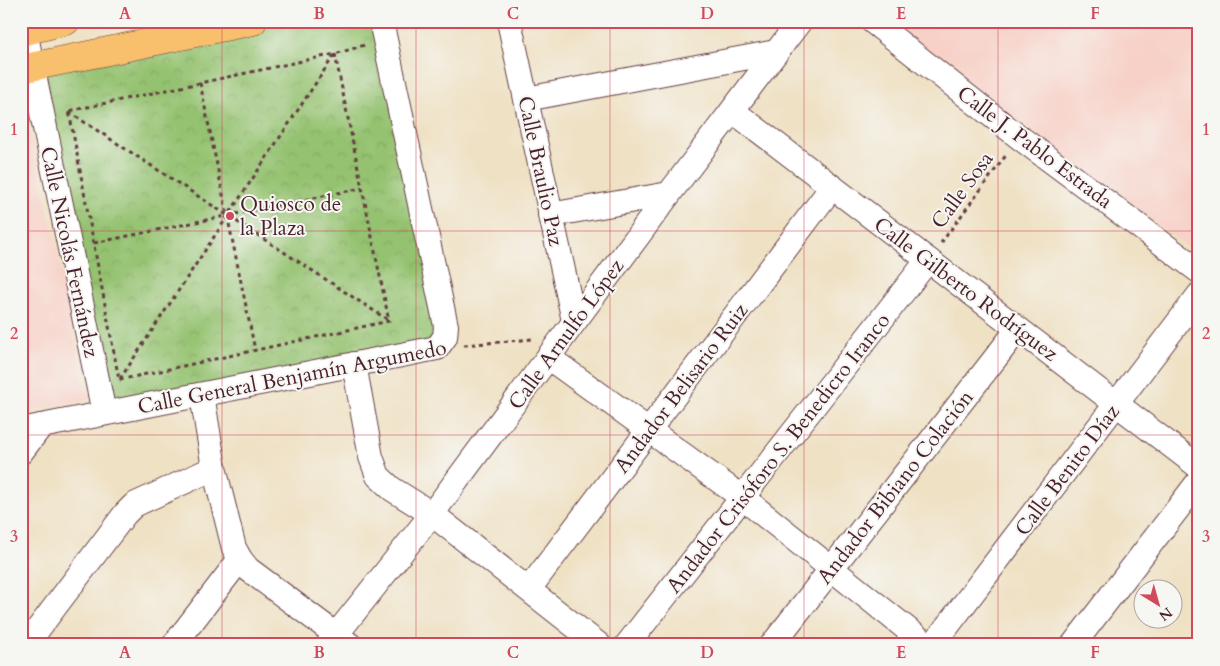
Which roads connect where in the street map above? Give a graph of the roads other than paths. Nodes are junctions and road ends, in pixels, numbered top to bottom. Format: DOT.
graph roads {
  1 [pos="66,21"];
  2 [pos="253,21"];
  3 [pos="509,21"];
  4 [pos="800,21"];
  5 [pos="872,21"];
  6 [pos="383,30"];
  7 [pos="23,32"];
  8 [pos="776,52"];
  9 [pos="26,68"];
  10 [pos="526,99"];
  11 [pos="733,111"];
  12 [pos="832,187"];
  13 [pos="669,194"];
  14 [pos="550,215"];
  15 [pos="928,260"];
  16 [pos="1199,271"];
  17 [pos="1199,295"];
  18 [pos="569,329"];
  19 [pos="1018,329"];
  20 [pos="549,358"];
  21 [pos="354,364"];
  22 [pos="202,395"];
  23 [pos="1117,404"];
  24 [pos="104,413"];
  25 [pos="31,428"];
  26 [pos="648,431"];
  27 [pos="21,452"];
  28 [pos="1199,467"];
  29 [pos="214,468"];
  30 [pos="1199,481"];
  31 [pos="743,498"];
  32 [pos="432,514"];
  33 [pos="240,559"];
  34 [pos="831,568"];
  35 [pos="528,589"];
  36 [pos="338,641"];
  37 [pos="26,645"];
  38 [pos="174,645"];
  39 [pos="599,645"];
  40 [pos="627,645"];
  41 [pos="772,645"];
  42 [pos="927,645"];
  43 [pos="933,645"];
  44 [pos="1073,645"];
  1 -- 7 [label="main road"];
  2 -- 9 [label="main road"];
  3 -- 10 [label="street, Calle Braulio Paz"];
  4 -- 8 [label="street, Calle Arnulfo López"];
  5 -- 16 [label="street, Calle J. Pablo Estrada"];
  6 -- 21 [label="street, Calle General Benjamín Argumedo"];
  7 -- 9 [label="street, Calle Nicolás Fernández"];
  8 -- 10 [label="street"];
  8 -- 11 [label="street, Calle Arnulfo López"];
  9 -- 24 [label="street, Calle Nicolás Fernández"];
  10 -- 14 [label="street, Calle Braulio Paz"];
  11 -- 12 [label="street, Calle Gilberto Rodríguez"];
  11 -- 13 [label="street, Calle Arnulfo López"];
  12 -- 15 [label="street, Calle Gilberto Rodríguez"];
  12 -- 26 [label="street, Andador Belisario Ruiz"];
  13 -- 14 [label="street"];
  13 -- 18 [label="street, Calle Arnulfo López"];
  14 -- 18 [label="street, Calle Braulio Paz"];
  15 -- 19 [label="street, Calle Gilberto Rodríguez"];
  15 -- 31 [label="street, Andador Crisóforo S. Benedicro Iranco"];
  17 -- 23 [label="street, Calle Benito Díaz"];
  18 -- 20 [label="street, Calle Arnulfo López"];
  19 -- 23 [label="street, Calle Gilberto Rodríguez"];
  19 -- 34 [label="street, Andador Bibiano Colación"];
  20 -- 26 [label="street"];
  20 -- 32 [label="street, Calle Arnulfo López"];
  21 -- 22 [label="street, Calle General Benjamín Argumedo"];
  21 -- 32 [label="street"];
  22 -- 24 [label="street, Calle General Benjamín Argumedo"];
  22 -- 29 [label="street"];
  23 -- 28 [label="street, Calle Gilberto Rodríguez"];
  23 -- 43 [label="street, Calle Benito Díaz"];
  24 -- 25 [label="street, Calle General Benjamín Argumedo"];
  25 -- 27 [label="street"];
  26 -- 31 [label="street"];
  26 -- 35 [label="street, Andador Belisario Ruiz"];
  29 -- 33 [label="street"];
  29 -- 37 [label="street"];
  30 -- 44 [label="street"];
  31 -- 34 [label="street"];
  31 -- 40 [label="street, Andador Crisóforo S. Benedicro Iranco"];
  32 -- 35 [label="street"];
  32 -- 36 [label="street, Calle Arnulfo López"];
  33 -- 36 [label="street"];
  33 -- 38 [label="street"];
  34 -- 41 [label="street, Andador Bibiano Colación"];
  34 -- 42 [label="street"];
  35 -- 39 [label="street"];
}
